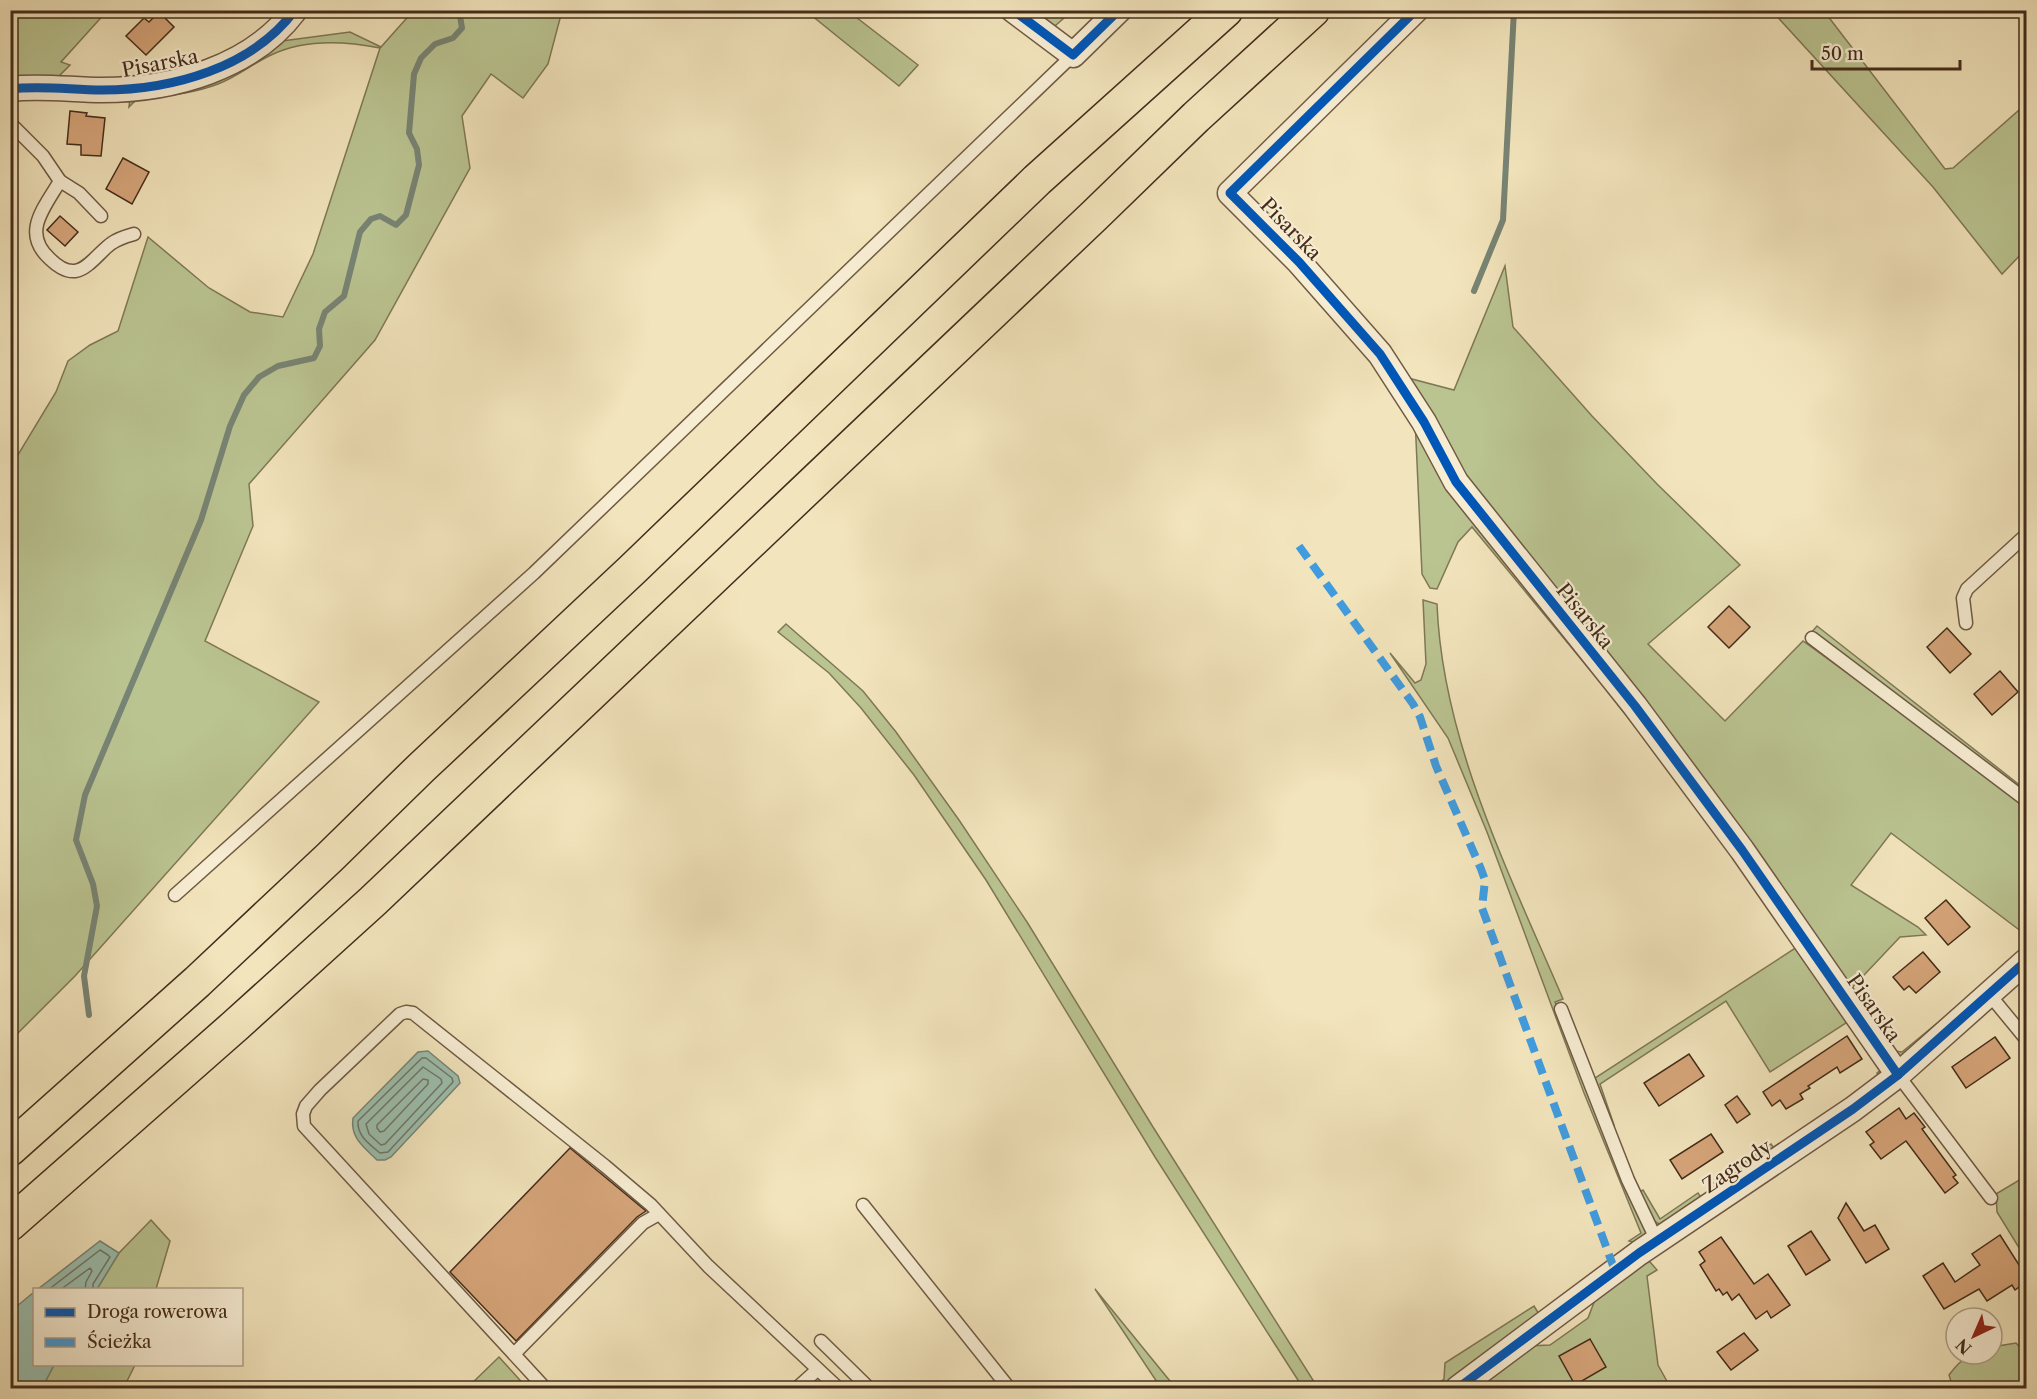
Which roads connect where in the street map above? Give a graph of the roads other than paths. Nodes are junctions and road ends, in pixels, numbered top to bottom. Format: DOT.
graph roads {
  1 [pos="295,10"];
  2 [pos="1013,10"];
  3 [pos="1119,10"];
  4 [pos="1226,10"];
  5 [pos="1313,10"];
  6 [pos="1416,10"];
  7 [pos="1073,55"];
  8 [pos="10,89"];
  9 [pos="10,123"];
  10 [pos="60,181"];
  11 [pos="101,216"];
  12 [pos="134,234"];
  13 [pos="2026,535"];
  14 [pos="1966,623"];
  15 [pos="1812,638"];
  16 [pos="2026,800"];
  17 [pos="175,895"];
  18 [pos="2026,961"];
  19 [pos="1989,994"];
  20 [pos="1561,1009"];
  21 [pos="2026,1039"];
  22 [pos="1898,1075"];
  23 [pos="10,1149"];
  24 [pos="1991,1198"];
  25 [pos="863,1205"];
  26 [pos="659,1214"];
  27 [pos="10,1224"];
  28 [pos="1657,1241"];
  29 [pos="821,1341"];
  30 [pos="514,1354"];
  31 [pos="817,1370"];
  32 [pos="545,1389"];
  33 [pos="797,1389"];
  34 [pos="838,1389"];
  35 [pos="869,1389"];
  36 [pos="1009,1389"];
  37 [pos="1458,1389"];
  1 -- 8 [label="street, Pisarska"];
  2 -- 7 [label="street"];
  3 -- 7 [label="street"];
  4 -- 23 [label="highway"];
  5 -- 27 [label="highway"];
  6 -- 22 [label="street, Pisarska"];
  7 -- 17 [label="lane"];
  9 -- 10 [label="lane"];
  10 -- 11 [label="lane"];
  10 -- 12 [label="lane"];
  13 -- 14 [label="lane"];
  15 -- 16 [label="lane"];
  18 -- 19 [label="street, Zagrody"];
  19 -- 21 [label="lane"];
  19 -- 22 [label="street, Zagrody"];
  20 -- 28 [label="lane"];
  22 -- 24 [label="lane"];
  22 -- 28 [label="street, Zagrody"];
  25 -- 36 [label="lane"];
  26 -- 30 [label="lane"];
  26 -- 30 [label="lane"];
  26 -- 31 [label="lane"];
  28 -- 37 [label="street, Zagrody"];
  29 -- 35 [label="lane"];
  30 -- 32 [label="lane"];
  31 -- 33 [label="lane"];
  31 -- 34 [label="lane"];
}
